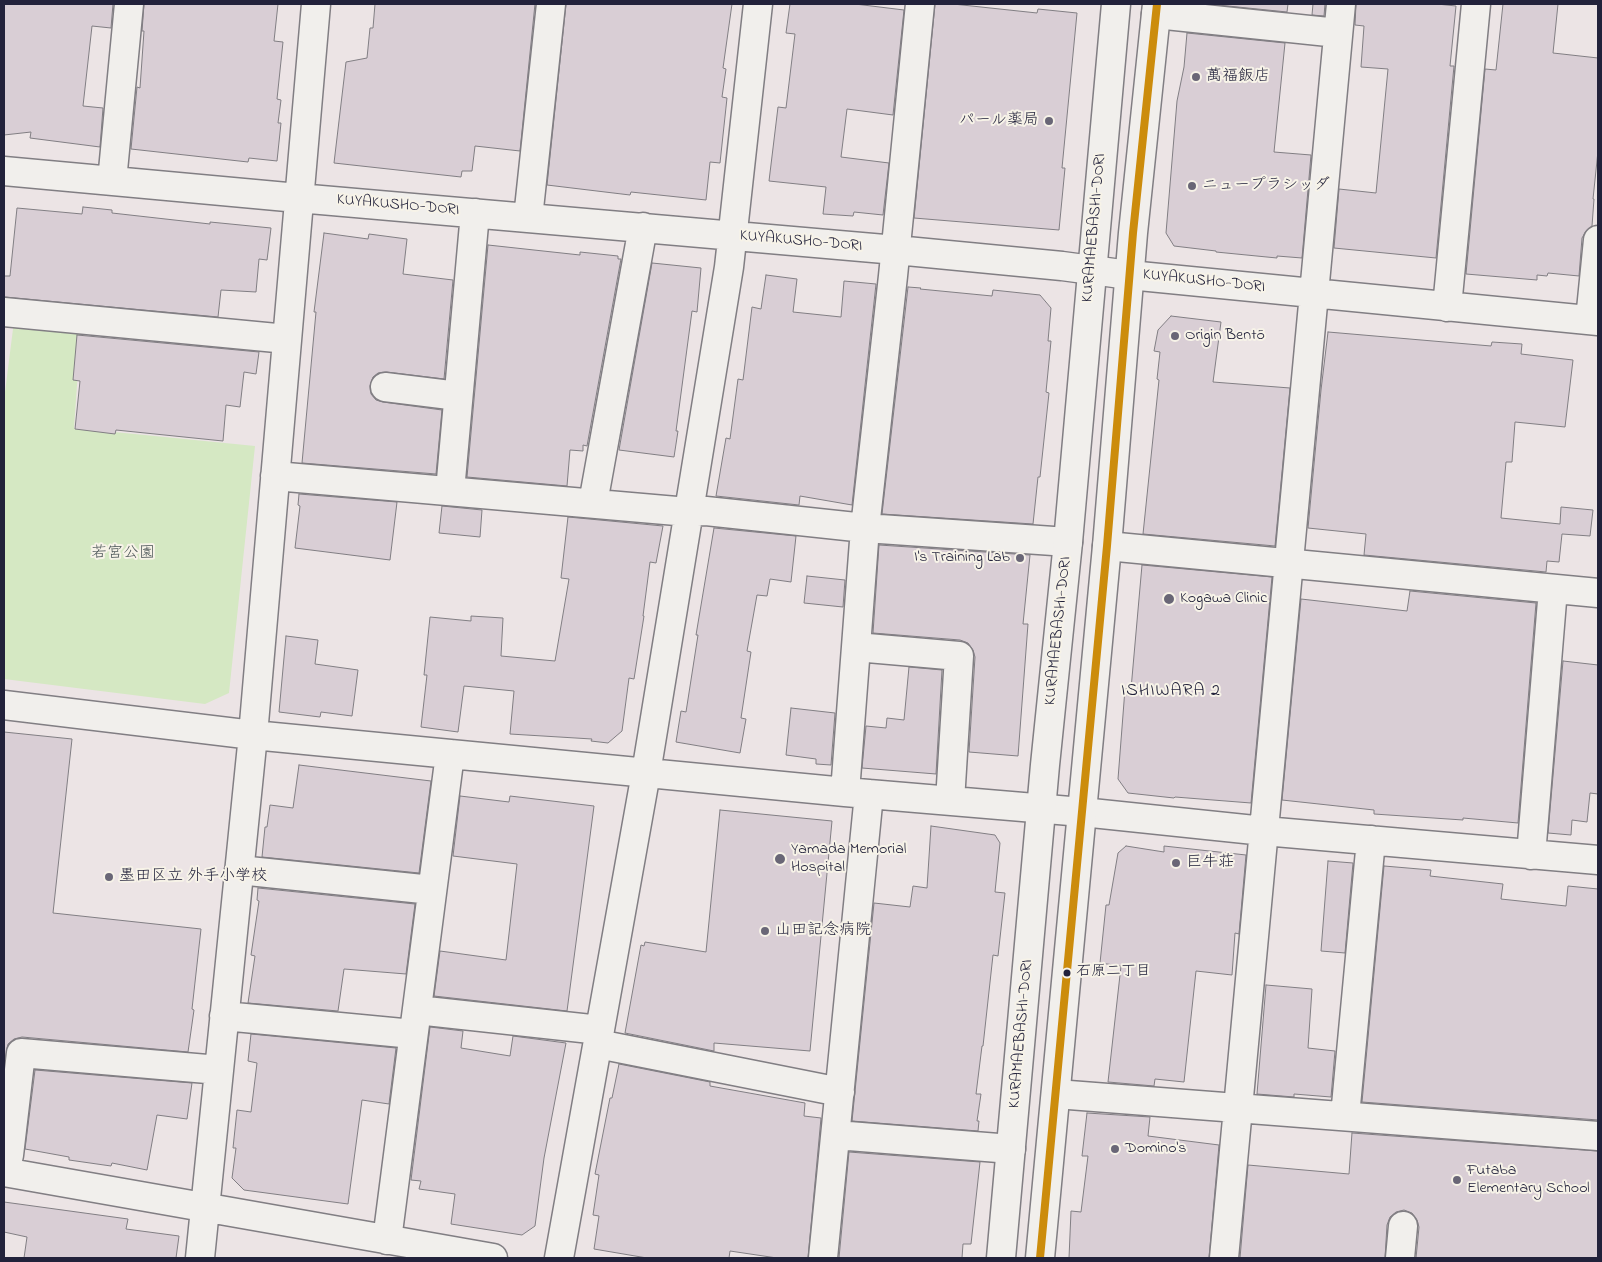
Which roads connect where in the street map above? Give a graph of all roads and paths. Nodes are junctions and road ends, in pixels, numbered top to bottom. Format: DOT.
graph roads {
  1 [pos="129,4"];
  2 [pos="316,4"];
  3 [pos="551,4"];
  4 [pos="758,4"];
  5 [pos="920,4"];
  6 [pos="1116,4"];
  7 [pos="1341,4"];
  8 [pos="1476,4"];
  9 [pos="1157,9"];
  10 [pos="1338,33"];
  11 [pos="4,170"];
  12 [pos="112,181"];
  13 [pos="298,198"];
  14 [pos="475,213"];
  15 [pos="528,218"];
  16 [pos="643,227"];
  17 [pos="733,236"];
  18 [pos="1598,240"];
  19 [pos="896,250"];
  20 [pos="1091,270"];
  21 [pos="1129,275"];
  22 [pos="1314,293"];
  23 [pos="1447,307"];
  24 [pos="4,312"];
  25 [pos="1594,320"];
  26 [pos="287,339"];
  27 [pos="385,387"];
  28 [pos="458,396"];
  29 [pos="275,476"];
  30 [pos="450,491"];
  31 [pos="594,503"];
  32 [pos="688,512"];
  33 [pos="865,528"];
  34 [pos="1068,542"];
  35 [pos="1106,546"];
  36 [pos="1289,564"];
  37 [pos="1553,589"];
  38 [pos="1598,593"];
  39 [pos="856,647"];
  40 [pos="4,705"];
  41 [pos="253,735"];
  42 [pos="450,754"];
  43 [pos="646,773"];
  44 [pos="857,793"];
  45 [pos="950,801"];
  46 [pos="1042,809"];
  47 [pos="1082,812"];
  48 [pos="1264,831"];
  49 [pos="1371,840"];
  50 [pos="1531,854"];
  51 [pos="1598,860"];
  52 [pos="239,870"];
  53 [pos="432,890"];
  54 [pos="224,1016"];
  55 [pos="415,1022"];
  56 [pos="599,1037"];
  57 [pos="219,1070"];
  58 [pos="840,1092"];
  59 [pos="1056,1094"];
  60 [pos="1238,1108"];
  61 [pos="1345,1116"];
  62 [pos="836,1135"];
  63 [pos="1598,1136"];
  64 [pos="1012,1149"];
  65 [pos="4,1172"];
  66 [pos="206,1207"];
  67 [pos="1403,1226"];
  68 [pos="387,1240"];
  69 [pos="200,1258"];
  70 [pos="492,1258"];
  71 [pos="559,1258"];
  72 [pos="823,1258"];
  73 [pos="1001,1258"];
  74 [pos="1040,1258"];
  75 [pos="1224,1258"];
  76 [pos="1400,1258"];
  1 -- 12 [label="street"];
  2 -- 13 [label="street"];
  3 -- 15 [label="street"];
  4 -- 17 [label="street"];
  5 -- 19 [label="street"];
  6 -- 20 [label="street, KURAMAEBASHI-DORI"];
  7 -- 10 [label="street"];
  8 -- 23 [label="street"];
  9 -- 10 [label="street"];
  9 -- 21 [label="street"];
  10 -- 22 [label="street"];
  11 -- 12 [label="street, KUYAKUSHO-DORI"];
  12 -- 13 [label="street, KUYAKUSHO-DORI"];
  13 -- 14 [label="street, KUYAKUSHO-DORI"];
  13 -- 26 [label="street"];
  14 -- 15 [label="street, KUYAKUSHO-DORI"];
  14 -- 28 [label="street"];
  15 -- 16 [label="street, KUYAKUSHO-DORI"];
  16 -- 17 [label="street, KUYAKUSHO-DORI"];
  16 -- 31 [label="street"];
  17 -- 19 [label="street, KUYAKUSHO-DORI"];
  17 -- 32 [label="street"];
  18 -- 25 [label="street"];
  19 -- 20 [label="street, KUYAKUSHO-DORI"];
  19 -- 33 [label="street"];
  20 -- 21 [label="street, KUYAKUSHO-DORI"];
  20 -- 34 [label="street, KURAMAEBASHI-DORI"];
  21 -- 22 [label="street, KUYAKUSHO-DORI"];
  21 -- 35 [label="street"];
  22 -- 23 [label="street, KUYAKUSHO-DORI"];
  22 -- 36 [label="street"];
  23 -- 25 [label="street, KUYAKUSHO-DORI"];
  24 -- 26 [label="street"];
  26 -- 29 [label="street"];
  27 -- 28 [label="street"];
  28 -- 30 [label="street"];
  29 -- 30 [label="street"];
  29 -- 41 [label="street"];
  30 -- 31 [label="street"];
  31 -- 32 [label="street"];
  32 -- 33 [label="street"];
  32 -- 43 [label="street"];
  33 -- 34 [label="street"];
  33 -- 39 [label="street"];
  34 -- 46 [label="street, KURAMAEBASHI-DORI"];
  35 -- 36 [label="street"];
  35 -- 47 [label="street"];
  36 -- 37 [label="street"];
  36 -- 48 [label="street"];
  37 -- 38 [label="street"];
  37 -- 50 [label="street"];
  39 -- 44 [label="street"];
  39 -- 45 [label="street"];
  40 -- 41 [label="street"];
  41 -- 42 [label="street"];
  41 -- 52 [label="street"];
  42 -- 43 [label="street"];
  42 -- 53 [label="street"];
  43 -- 44 [label="street"];
  43 -- 56 [label="street"];
  44 -- 45 [label="street"];
  44 -- 58 [label="street"];
  45 -- 46 [label="street"];
  46 -- 47 [label="street"];
  46 -- 64 [label="street, KURAMAEBASHI-DORI"];
  47 -- 48 [label="street"];
  47 -- 59 [label="street"];
  48 -- 49 [label="street"];
  48 -- 60 [label="street"];
  49 -- 50 [label="street"];
  49 -- 61 [label="street"];
  50 -- 51 [label="street"];
  52 -- 53 [label="street"];
  52 -- 54 [label="street"];
  53 -- 55 [label="street"];
  54 -- 55 [label="street"];
  54 -- 57 [label="street"];
  55 -- 56 [label="street"];
  55 -- 68 [label="street"];
  56 -- 58 [label="street"];
  56 -- 71 [label="street"];
  57 -- 65 [label="street"];
  57 -- 66 [label="street"];
  58 -- 62 [label="street"];
  59 -- 60 [label="street"];
  59 -- 74 [label="street"];
  60 -- 61 [label="street"];
  60 -- 75 [label="street"];
  61 -- 63 [label="street"];
  62 -- 64 [label="street"];
  62 -- 72 [label="street"];
  64 -- 73 [label="street, KURAMAEBASHI-DORI"];
  65 -- 66 [label="street"];
  66 -- 68 [label="street"];
  66 -- 69 [label="street"];
  67 -- 76 [label="street"];
  68 -- 70 [label="street"];
}
